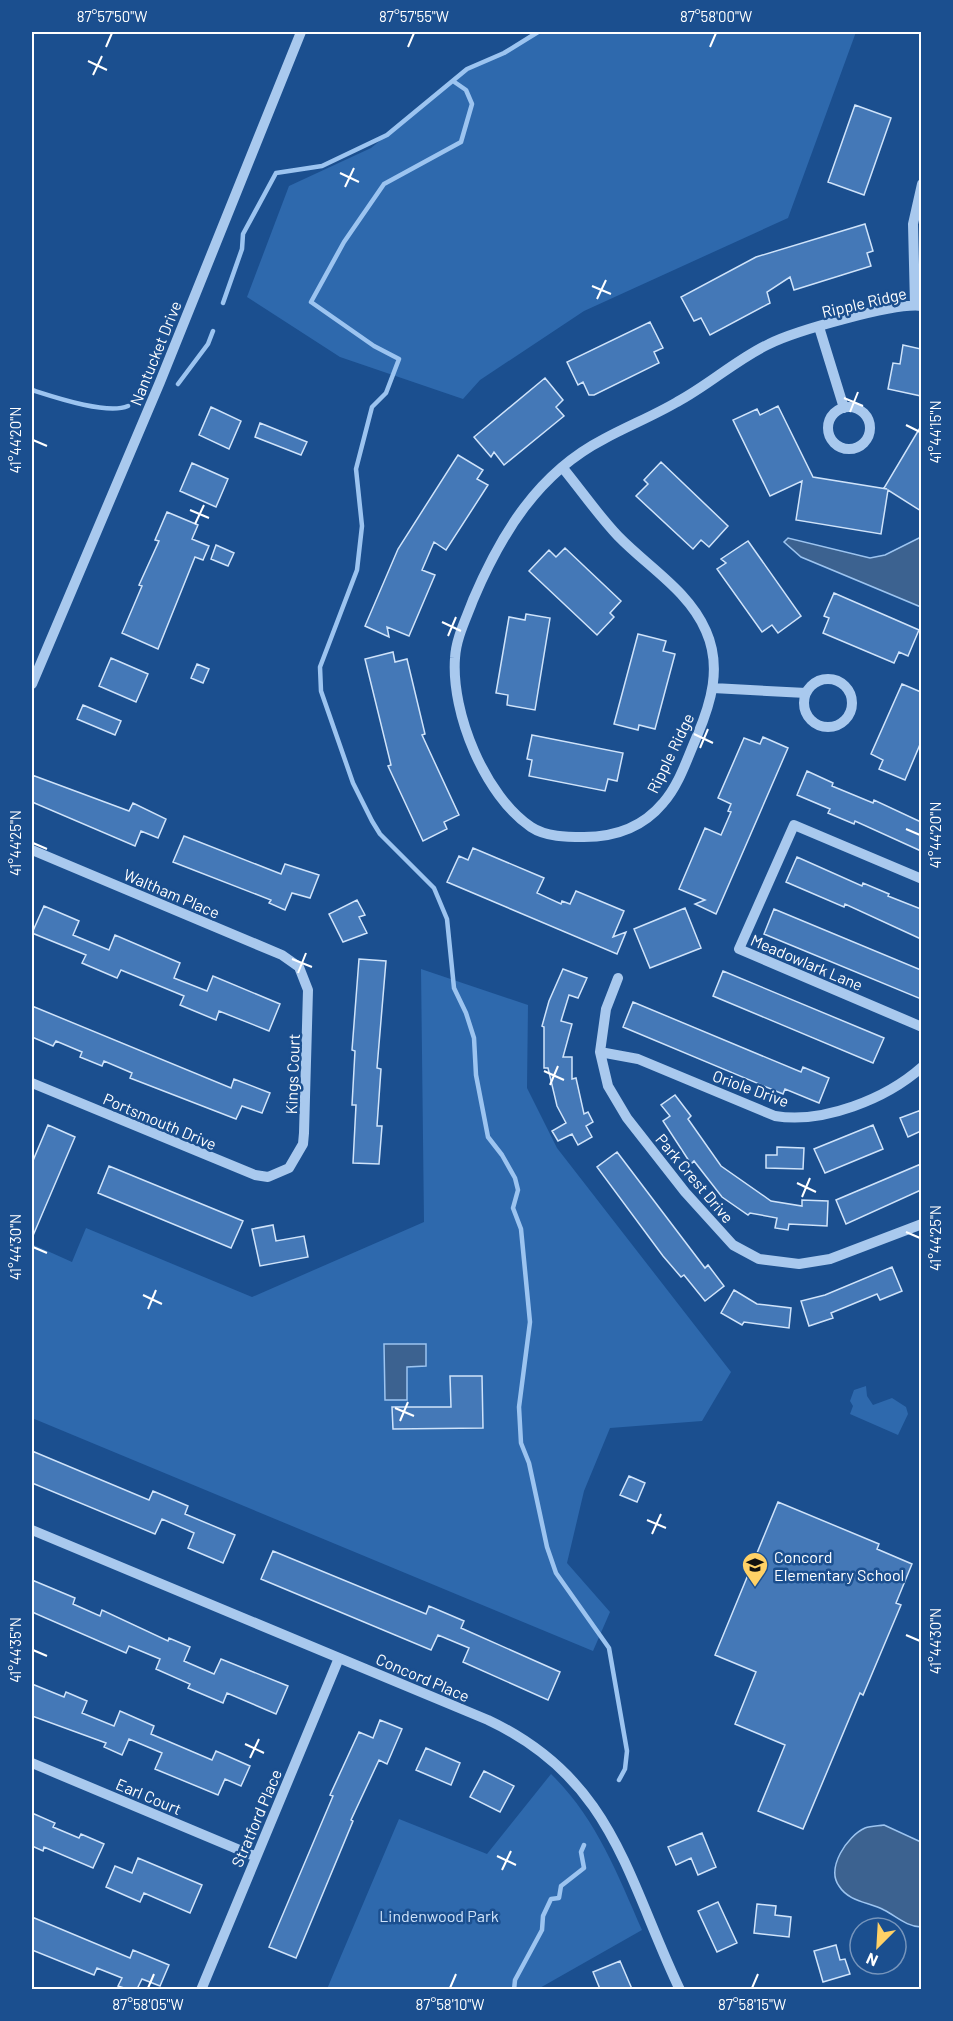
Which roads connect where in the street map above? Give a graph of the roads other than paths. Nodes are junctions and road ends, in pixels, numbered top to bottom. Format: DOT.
graph roads {
  1 [pos="302,32"];
  2 [pos="921,184"];
  3 [pos="918,305"];
  4 [pos="819,327"];
  5 [pos="844,408"];
  6 [pos="562,467"];
  7 [pos="32,684"];
  8 [pos="713,688"];
  9 [pos="806,693"];
  10 [pos="32,850"];
  11 [pos="921,879"];
  12 [pos="299,967"];
  13 [pos="618,978"];
  14 [pos="921,1027"];
  15 [pos="600,1052"];
  16 [pos="921,1067"];
  17 [pos="32,1083"];
  18 [pos="279,1174"];
  19 [pos="921,1224"];
  20 [pos="32,1530"];
  21 [pos="339,1658"];
  22 [pos="32,1763"];
  23 [pos="256,1857"];
  24 [pos="201,1989"];
  25 [pos="680,1989"];
  1 -- 7 [label="street, Nantucket Drive"];
  2 -- 3 [label="street"];
  3 -- 4 [label="street, Ripple Ridge"];
  4 -- 5 [label="street"];
  4 -- 6 [label="street, Ripple Ridge"];
  5 -- 5 [label="street"];
  6 -- 8 [label="street, Ripple Ridge"];
  6 -- 8 [label="street, Ripple Ridge"];
  8 -- 9 [label="street"];
  9 -- 9 [label="street"];
  10 -- 12 [label="street, Waltham Place"];
  11 -- 14 [label="street, Meadowlark Lane"];
  12 -- 18 [label="street, Kings Court"];
  13 -- 15 [label="street, Park Crest Drive"];
  15 -- 16 [label="street, Oriole Drive"];
  15 -- 19 [label="street, Park Crest Drive"];
  17 -- 18 [label="street, Portsmouth Drive"];
  20 -- 21 [label="street, Concord Place"];
  21 -- 23 [label="street, Stratford Place"];
  21 -- 25 [label="street, Concord Place"];
  22 -- 23 [label="street, Earl Court"];
  23 -- 24 [label="street, Stratford Place"];
}
